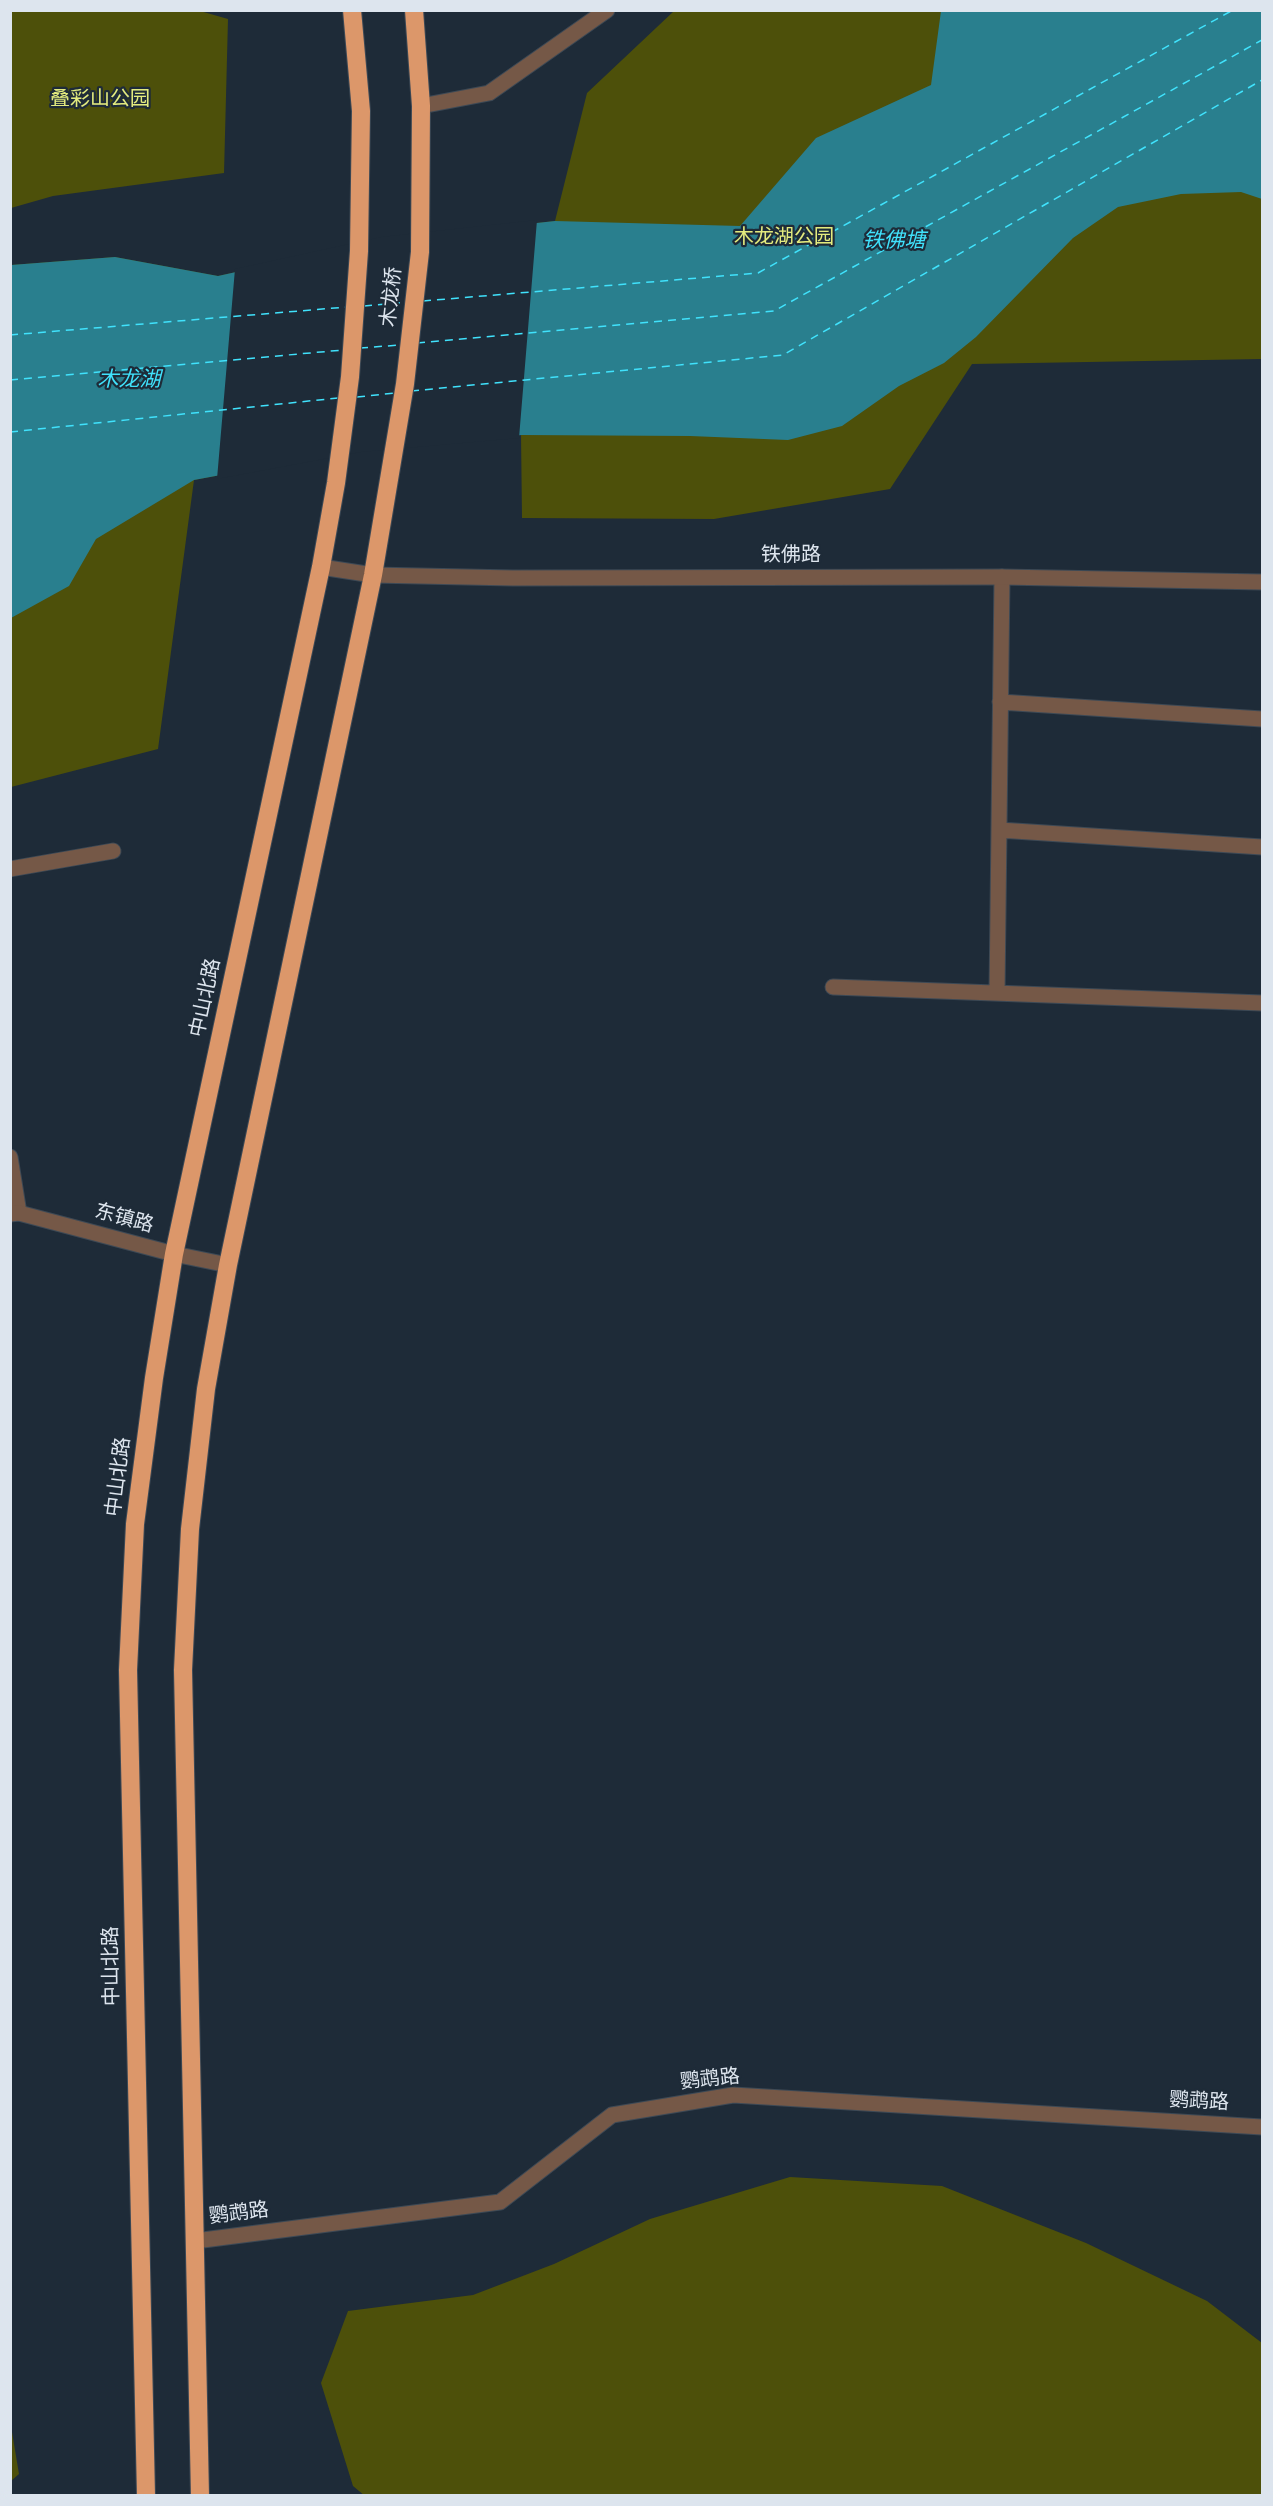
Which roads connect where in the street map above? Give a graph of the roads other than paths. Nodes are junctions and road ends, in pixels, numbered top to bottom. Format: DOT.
graph roads {
  1 [pos="352,10"];
  2 [pos="414,10"];
  3 [pos="607,10"];
  4 [pos="421,106"];
  5 [pos="336,483"];
  6 [pos="321,567"];
  7 [pos="373,575"];
  8 [pos="1002,577"];
  9 [pos="1263,582"];
  10 [pos="1000,702"];
  11 [pos="1263,719"];
  12 [pos="999,830"];
  13 [pos="1263,847"];
  14 [pos="113,851"];
  15 [pos="10,869"];
  16 [pos="833,987"];
  17 [pos="997,993"];
  18 [pos="1263,1003"];
  19 [pos="10,1157"];
  20 [pos="15,1214"];
  21 [pos="174,1254"];
  22 [pos="228,1265"];
  23 [pos="1263,2127"];
  24 [pos="195,2241"];
  25 [pos="146,2496"];
  26 [pos="201,2496"];
  1 -- 5 [label="highway, 木龙桥"];
  2 -- 4 [label="highway"];
  3 -- 4 [label="street"];
  4 -- 7 [label="highway, 木龙桥"];
  5 -- 6 [label="highway, 中山北路"];
  6 -- 7 [label="street, 铁佛路"];
  6 -- 21 [label="highway, 中山北路"];
  7 -- 8 [label="street, 铁佛路"];
  7 -- 22 [label="highway"];
  8 -- 9 [label="street, 铁佛路"];
  8 -- 10 [label="street"];
  10 -- 11 [label="street"];
  10 -- 12 [label="street"];
  12 -- 13 [label="street"];
  12 -- 17 [label="street"];
  14 -- 15 [label="street"];
  16 -- 17 [label="street"];
  17 -- 18 [label="street"];
  19 -- 20 [label="street"];
  20 -- 21 [label="street, 东镇路"];
  21 -- 22 [label="street, 东镇路"];
  21 -- 25 [label="highway, 中山北路"];
  22 -- 24 [label="highway"];
  23 -- 24 [label="street, 鹦鹉路"];
  24 -- 26 [label="highway"];
}
